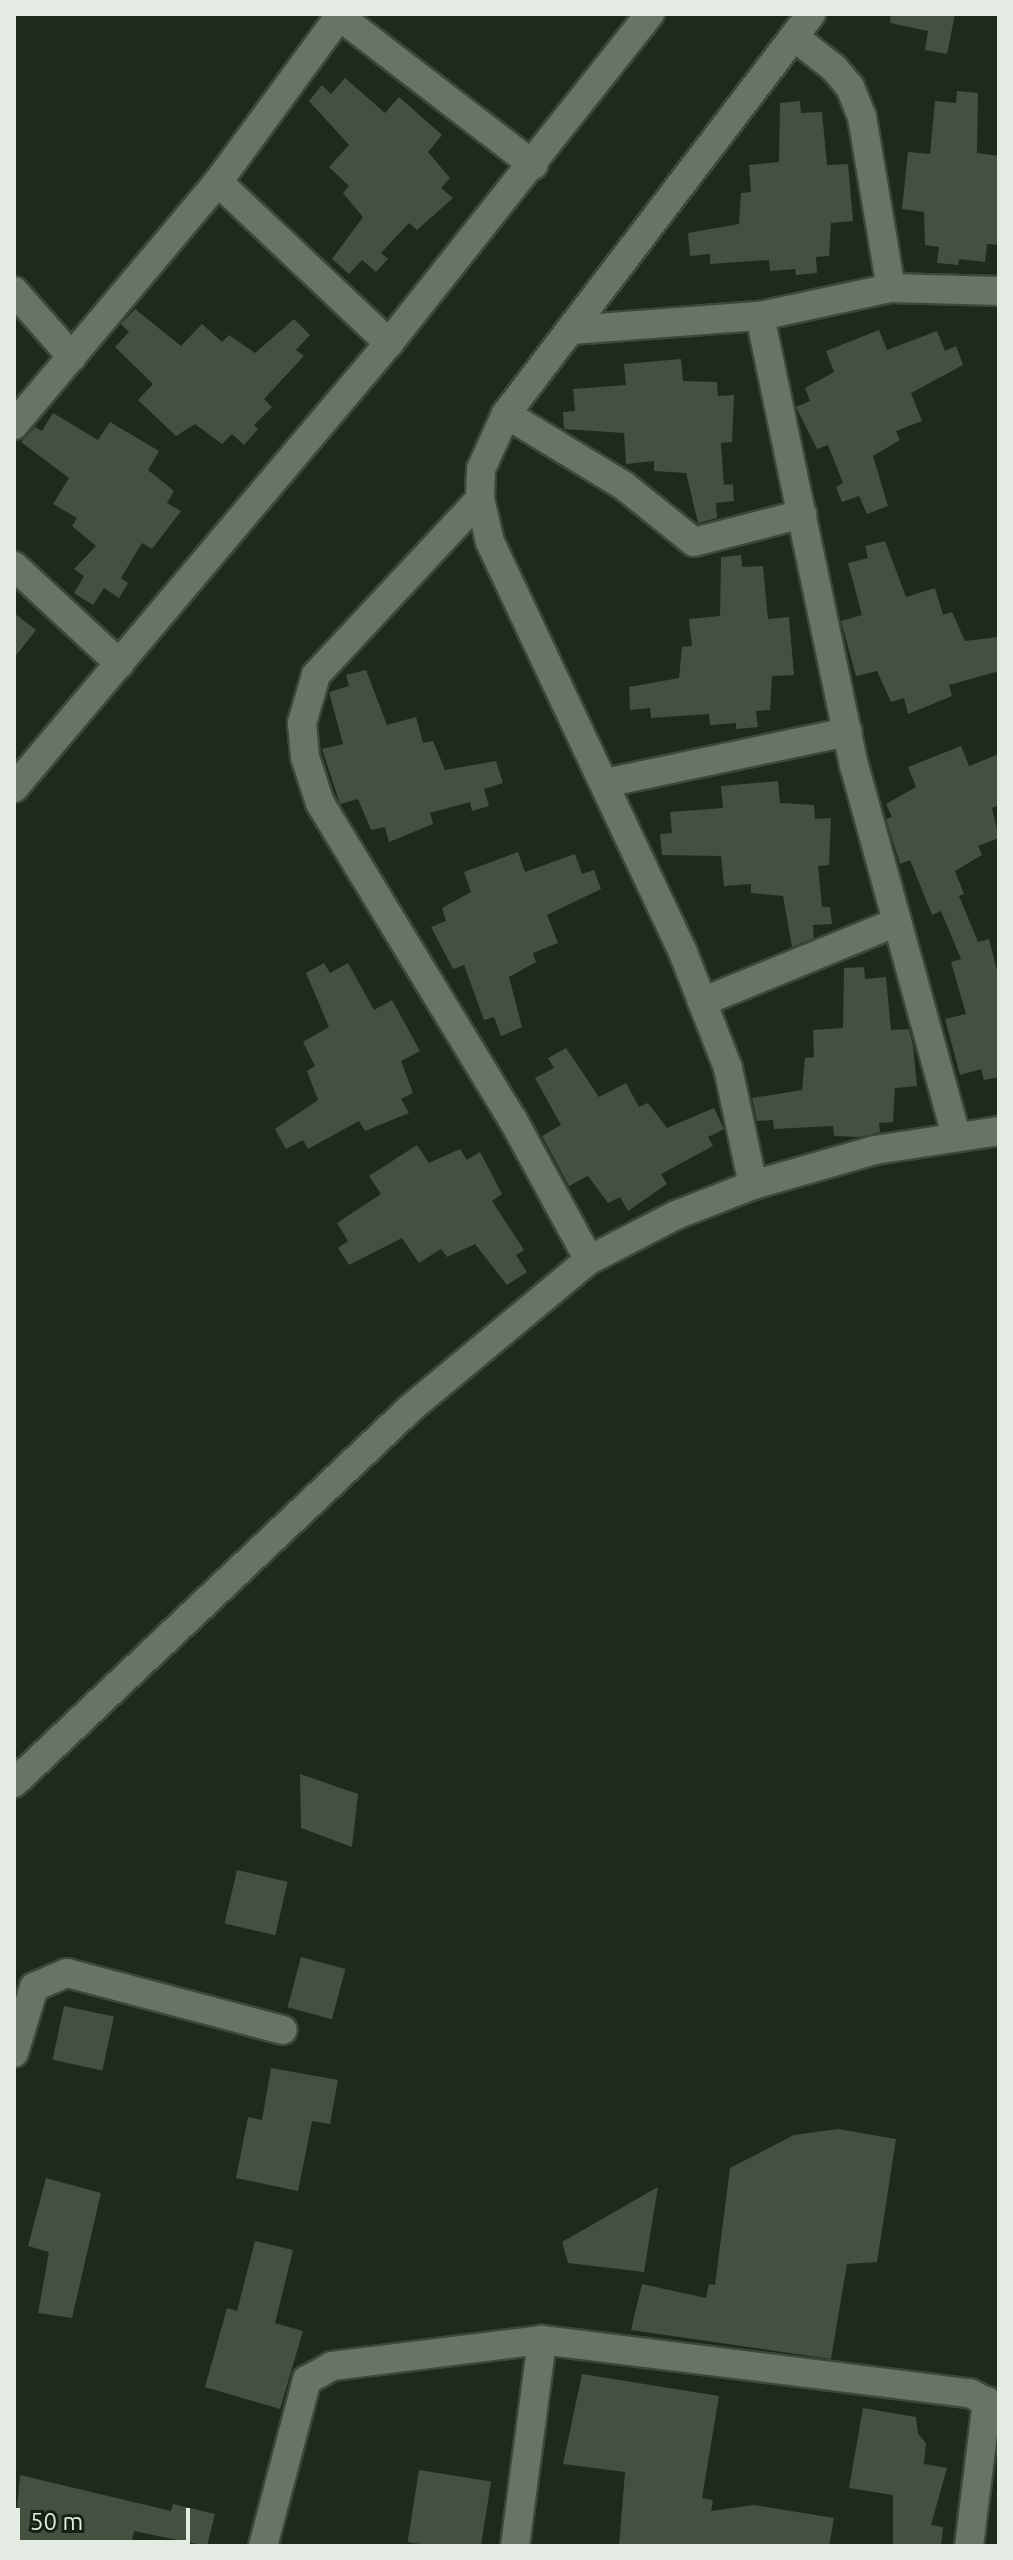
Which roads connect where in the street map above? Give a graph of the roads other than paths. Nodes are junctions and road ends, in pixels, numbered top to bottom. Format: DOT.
graph roads {
  1 [pos="650,14"];
  2 [pos="811,14"];
  3 [pos="340,15"];
  4 [pos="794,37"];
  5 [pos="533,165"];
  6 [pos="218,182"];
  7 [pos="891,288"];
  8 [pos="14,291"];
  9 [pos="999,291"];
  10 [pos="760,316"];
  11 [pos="572,330"];
  12 [pos="389,343"];
  13 [pos="72,357"];
  14 [pos="506,414"];
  15 [pos="14,425"];
  16 [pos="480,499"];
  17 [pos="802,514"];
  18 [pos="14,566"];
  19 [pos="120,664"];
  20 [pos="848,732"];
  21 [pos="605,783"];
  22 [pos="14,788"];
  23 [pos="897,922"];
  24 [pos="702,1002"];
  25 [pos="999,1131"];
  26 [pos="956,1135"];
  27 [pos="753,1185"];
  28 [pos="589,1260"];
  29 [pos="14,1783"];
  30 [pos="283,2030"];
  31 [pos="14,2053"];
  32 [pos="542,2340"];
  33 [pos="993,2405"];
  34 [pos="263,2546"];
  35 [pos="515,2546"];
  36 [pos="969,2546"];
  1 -- 5 [label="street"];
  2 -- 4 [label="street"];
  3 -- 5 [label="street"];
  3 -- 6 [label="street"];
  4 -- 7 [label="street"];
  4 -- 11 [label="street"];
  5 -- 12 [label="street"];
  6 -- 12 [label="street"];
  6 -- 13 [label="street"];
  7 -- 9 [label="street"];
  7 -- 10 [label="street"];
  8 -- 13 [label="street"];
  10 -- 11 [label="street"];
  10 -- 17 [label="street"];
  11 -- 14 [label="street"];
  12 -- 19 [label="street"];
  13 -- 15 [label="street"];
  14 -- 16 [label="street"];
  14 -- 17 [label="street"];
  16 -- 21 [label="street"];
  16 -- 28 [label="street"];
  17 -- 20 [label="street"];
  18 -- 19 [label="street"];
  19 -- 22 [label="street"];
  20 -- 21 [label="street"];
  20 -- 23 [label="street"];
  21 -- 24 [label="street"];
  23 -- 24 [label="street"];
  23 -- 26 [label="street"];
  24 -- 27 [label="street"];
  25 -- 26 [label="street"];
  26 -- 27 [label="street"];
  27 -- 28 [label="street"];
  28 -- 29 [label="street"];
  30 -- 31 [label="street"];
  32 -- 33 [label="street"];
  32 -- 34 [label="street"];
  32 -- 35 [label="street"];
  33 -- 36 [label="street"];
}
